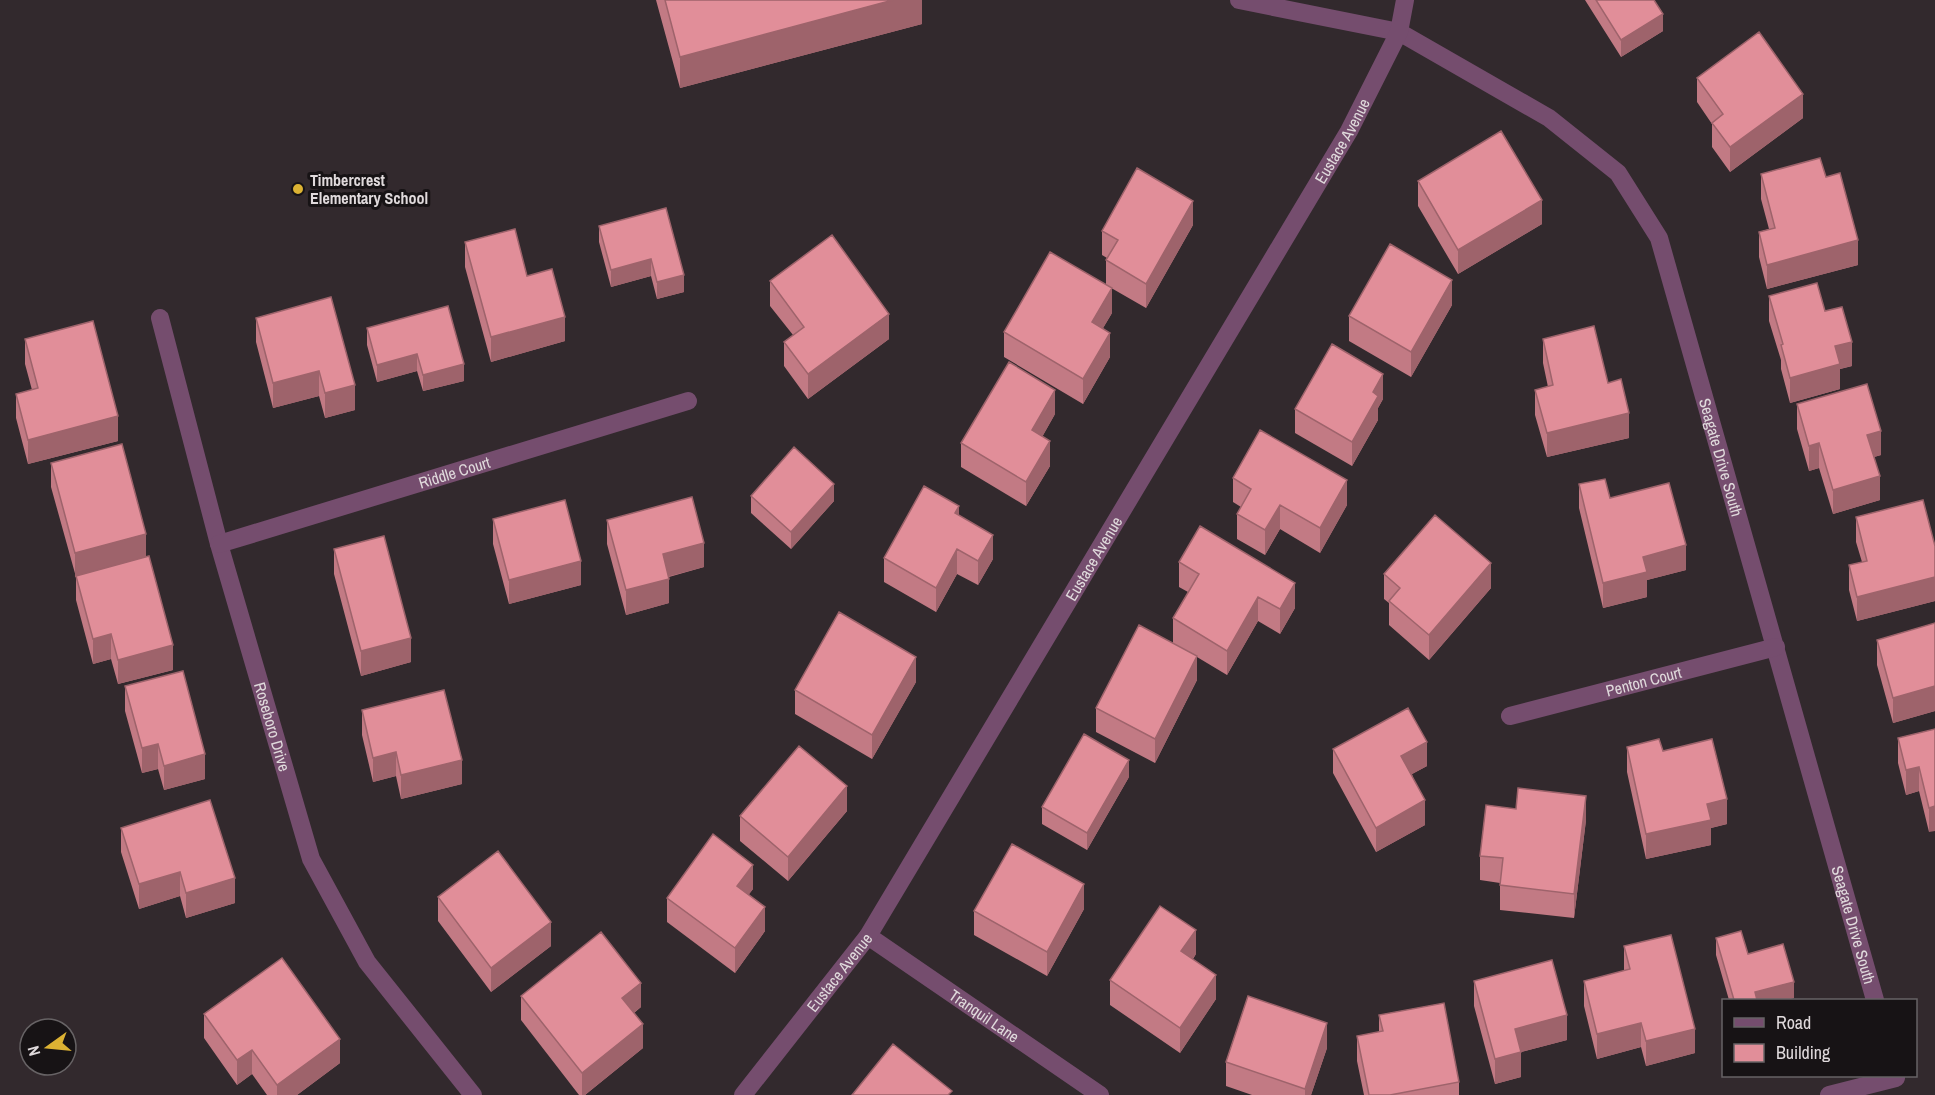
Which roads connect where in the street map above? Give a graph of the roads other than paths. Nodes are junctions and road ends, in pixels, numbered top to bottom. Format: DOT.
graph roads {
  1 [pos="1239,0"];
  2 [pos="1405,0"];
  3 [pos="1399,32"];
  4 [pos="160,318"];
  5 [pos="688,401"];
  6 [pos="219,544"];
  7 [pos="1776,647"];
  8 [pos="1510,716"];
  9 [pos="868,936"];
  10 [pos="1875,999"];
  11 [pos="1898,1083"];
  12 [pos="473,1095"];
  13 [pos="742,1095"];
  14 [pos="1100,1095"];
  15 [pos="1828,1095"];
  1 -- 3 [label="street, Seagate Drive South"];
  2 -- 3 [label="street, Eustace Avenue"];
  3 -- 7 [label="street, Seagate Drive South"];
  3 -- 9 [label="street, Eustace Avenue"];
  4 -- 6 [label="street, Roseboro Drive"];
  5 -- 6 [label="street, Riddle Court"];
  6 -- 12 [label="street, Roseboro Drive"];
  7 -- 8 [label="street, Penton Court"];
  7 -- 10 [label="street, Seagate Drive South"];
  9 -- 13 [label="street, Eustace Avenue"];
  9 -- 14 [label="street, Tranquil Lane"];
  11 -- 15 [label="street"];
}
